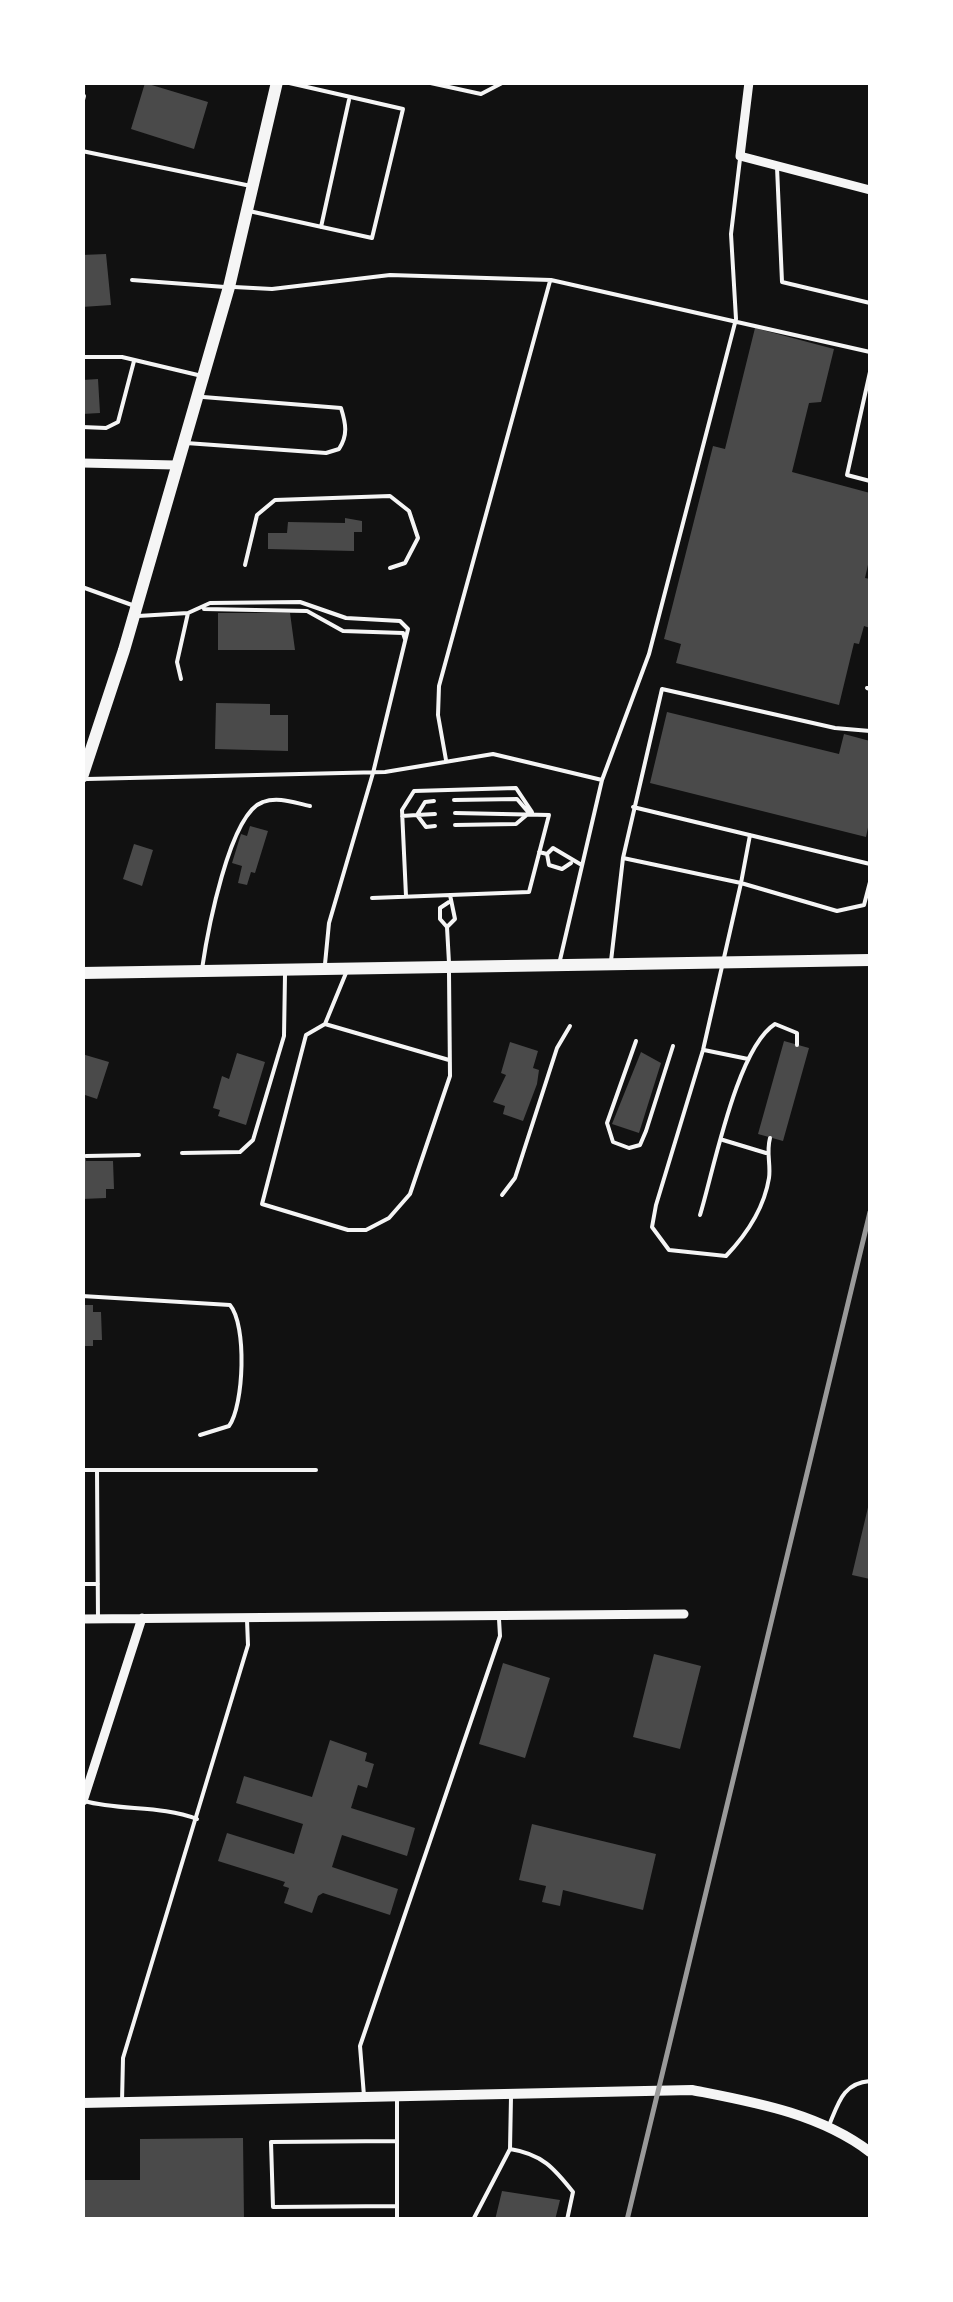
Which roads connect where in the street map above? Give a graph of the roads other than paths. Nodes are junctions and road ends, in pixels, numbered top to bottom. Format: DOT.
graph roads {
  1 [pos="277,82"];
  2 [pos="285,82"];
  3 [pos="426,82"];
  4 [pos="504,82"];
  5 [pos="749,82"];
  6 [pos="84,96"];
  7 [pos="349,98"];
  8 [pos="82,104"];
  9 [pos="82,151"];
  10 [pos="740,156"];
  11 [pos="777,167"];
  12 [pos="255,187"];
  13 [pos="870,190"];
  14 [pos="249,211"];
  15 [pos="321,227"];
  16 [pos="132,280"];
  17 [pos="551,280"];
  18 [pos="229,287"];
  19 [pos="870,302"];
  20 [pos="736,318"];
  21 [pos="870,352"];
  22 [pos="82,358"];
  23 [pos="135,360"];
  24 [pos="870,372"];
  25 [pos="202,376"];
  26 [pos="196,396"];
  27 [pos="82,428"];
  28 [pos="182,443"];
  29 [pos="82,464"];
  30 [pos="175,465"];
  31 [pos="870,481"];
  32 [pos="245,565"];
  33 [pos="390,568"];
  34 [pos="82,588"];
  35 [pos="204,608"];
  36 [pos="135,611"];
  37 [pos="188,613"];
  38 [pos="407,643"];
  39 [pos="181,680"];
  40 [pos="870,731"];
  41 [pos="446,760"];
  42 [pos="373,772"];
  43 [pos="82,778"];
  44 [pos="602,780"];
  45 [pos="454,800"];
  46 [pos="434,801"];
  47 [pos="310,806"];
  48 [pos="633,807"];
  49 [pos="455,813"];
  50 [pos="435,814"];
  51 [pos="531,814"];
  52 [pos="418,815"];
  53 [pos="402,816"];
  54 [pos="454,825"];
  55 [pos="435,826"];
  56 [pos="750,835"];
  57 [pos="539,852"];
  58 [pos="547,854"];
  59 [pos="623,858"];
  60 [pos="572,862"];
  61 [pos="870,864"];
  62 [pos="582,865"];
  63 [pos="870,882"];
  64 [pos="741,883"];
  65 [pos="450,894"];
  66 [pos="406,896"];
  67 [pos="372,898"];
  68 [pos="449,902"];
  69 [pos="448,927"];
  70 [pos="870,960"];
  71 [pos="724,962"];
  72 [pos="610,963"];
  73 [pos="559,964"];
  74 [pos="449,967"];
  75 [pos="347,968"];
  76 [pos="286,969"];
  77 [pos="324,969"];
  78 [pos="202,970"];
  79 [pos="82,973"];
  80 [pos="325,1024"];
  81 [pos="570,1026"];
  82 [pos="636,1041"];
  83 [pos="797,1045"];
  84 [pos="673,1046"];
  85 [pos="703,1050"];
  86 [pos="748,1059"];
  87 [pos="449,1060"];
  88 [pos="770,1138"];
  89 [pos="723,1140"];
  90 [pos="182,1153"];
  91 [pos="766,1154"];
  92 [pos="139,1155"];
  93 [pos="86,1156"];
  94 [pos="502,1195"];
  95 [pos="700,1215"];
  96 [pos="82,1296"];
  97 [pos="200,1434"];
  98 [pos="82,1470"];
  99 [pos="97,1470"];
  100 [pos="316,1470"];
  101 [pos="82,1584"];
  102 [pos="98,1584"];
  103 [pos="684,1614"];
  104 [pos="499,1615"];
  105 [pos="98,1618"];
  106 [pos="142,1618"];
  107 [pos="246,1618"];
  108 [pos="82,1619"];
  109 [pos="83,1801"];
  110 [pos="197,1818"];
  111 [pos="870,2081"];
  112 [pos="511,2092"];
  113 [pos="397,2095"];
  114 [pos="364,2096"];
  115 [pos="122,2102"];
  116 [pos="82,2103"];
  117 [pos="828,2128"];
  118 [pos="397,2141"];
  119 [pos="510,2149"];
  120 [pos="870,2152"];
  121 [pos="397,2206"];
  122 [pos="397,2220"];
  123 [pos="473,2220"];
  124 [pos="567,2220"];
  1 -- 12 [label="main road"];
  2 -- 7 [label="lane"];
  3 -- 4 [label="lane"];
  5 -- 10 [label="street"];
  6 -- 8 [label="lane"];
  7 -- 15 [label="lane"];
  7 -- 15 [label="lane"];
  9 -- 12 [label="lane"];
  10 -- 11 [label="street"];
  10 -- 20 [label="lane"];
  11 -- 13 [label="street"];
  11 -- 19 [label="lane"];
  12 -- 14 [label="main road"];
  14 -- 15 [label="lane"];
  14 -- 18 [label="main road"];
  16 -- 18 [label="lane"];
  17 -- 18 [label="lane"];
  17 -- 20 [label="lane"];
  17 -- 41 [label="lane"];
  18 -- 25 [label="main road"];
  20 -- 21 [label="lane"];
  20 -- 44 [label="lane"];
  22 -- 23 [label="lane"];
  23 -- 25 [label="lane"];
  23 -- 27 [label="lane"];
  24 -- 31 [label="lane"];
  25 -- 26 [label="main road"];
  26 -- 28 [label="main road"];
  26 -- 28 [label="lane"];
  28 -- 30 [label="main road"];
  29 -- 30 [label="street"];
  30 -- 36 [label="main road"];
  32 -- 33 [label="lane"];
  34 -- 36 [label="lane"];
  35 -- 37 [label="lane"];
  35 -- 38 [label="lane"];
  35 -- 38 [label="lane"];
  36 -- 37 [label="lane"];
  36 -- 43 [label="main road"];
  37 -- 39 [label="lane"];
  38 -- 42 [label="lane"];
  40 -- 48 [label="lane"];
  41 -- 42 [label="lane"];
  41 -- 44 [label="lane"];
  42 -- 43 [label="lane"];
  42 -- 77 [label="lane"];
  44 -- 62 [label="lane"];
  45 -- 51 [label="lane"];
  46 -- 52 [label="lane"];
  47 -- 78 [label="lane"];
  48 -- 56 [label="lane"];
  48 -- 59 [label="lane"];
  49 -- 51 [label="lane"];
  50 -- 52 [label="lane"];
  51 -- 53 [label="lane"];
  51 -- 54 [label="lane"];
  51 -- 57 [label="lane"];
  52 -- 53 [label="lane"];
  52 -- 55 [label="lane"];
  53 -- 66 [label="lane"];
  56 -- 61 [label="lane"];
  56 -- 64 [label="lane"];
  57 -- 58 [label="lane"];
  57 -- 65 [label="lane"];
  58 -- 60 [label="lane"];
  58 -- 60 [label="lane"];
  59 -- 64 [label="lane"];
  59 -- 72 [label="lane"];
  60 -- 62 [label="lane"];
  62 -- 73 [label="lane"];
  63 -- 64 [label="lane"];
  64 -- 71 [label="lane"];
  65 -- 66 [label="lane"];
  65 -- 68 [label="lane"];
  66 -- 67 [label="lane"];
  68 -- 69 [label="lane"];
  68 -- 69 [label="lane"];
  69 -- 74 [label="lane"];
  70 -- 71 [label="main road"];
  71 -- 72 [label="main road"];
  71 -- 85 [label="lane"];
  72 -- 73 [label="main road"];
  73 -- 74 [label="main road"];
  74 -- 75 [label="main road"];
  74 -- 87 [label="lane"];
  75 -- 77 [label="main road"];
  75 -- 80 [label="lane"];
  76 -- 77 [label="main road"];
  76 -- 78 [label="main road"];
  76 -- 90 [label="lane"];
  78 -- 79 [label="main road"];
  80 -- 87 [label="lane"];
  80 -- 87 [label="lane"];
  81 -- 94 [label="lane"];
  82 -- 84 [label="lane"];
  83 -- 86 [label="lane"];
  85 -- 86 [label="lane"];
  85 -- 91 [label="lane"];
  86 -- 89 [label="lane"];
  88 -- 91 [label="lane"];
  89 -- 91 [label="lane"];
  89 -- 95 [label="lane"];
  92 -- 93 [label="lane"];
  96 -- 97 [label="lane"];
  98 -- 99 [label="lane"];
  99 -- 100 [label="lane"];
  99 -- 102 [label="lane"];
  101 -- 102 [label="lane"];
  102 -- 105 [label="lane"];
  103 -- 104 [label="street"];
  104 -- 107 [label="street"];
  104 -- 114 [label="lane"];
  105 -- 106 [label="street"];
  105 -- 108 [label="street"];
  106 -- 107 [label="street"];
  106 -- 109 [label="street"];
  107 -- 110 [label="lane"];
  109 -- 110 [label="lane"];
  110 -- 115 [label="lane"];
  111 -- 117 [label="lane"];
  112 -- 113 [label="street"];
  112 -- 117 [label="street"];
  112 -- 119 [label="lane"];
  113 -- 114 [label="street"];
  113 -- 118 [label="lane"];
  114 -- 115 [label="street"];
  115 -- 116 [label="street"];
  117 -- 120 [label="street"];
  118 -- 121 [label="lane"];
  118 -- 121 [label="lane"];
  119 -- 123 [label="lane"];
  119 -- 124 [label="lane"];
  121 -- 122 [label="lane"];
}
